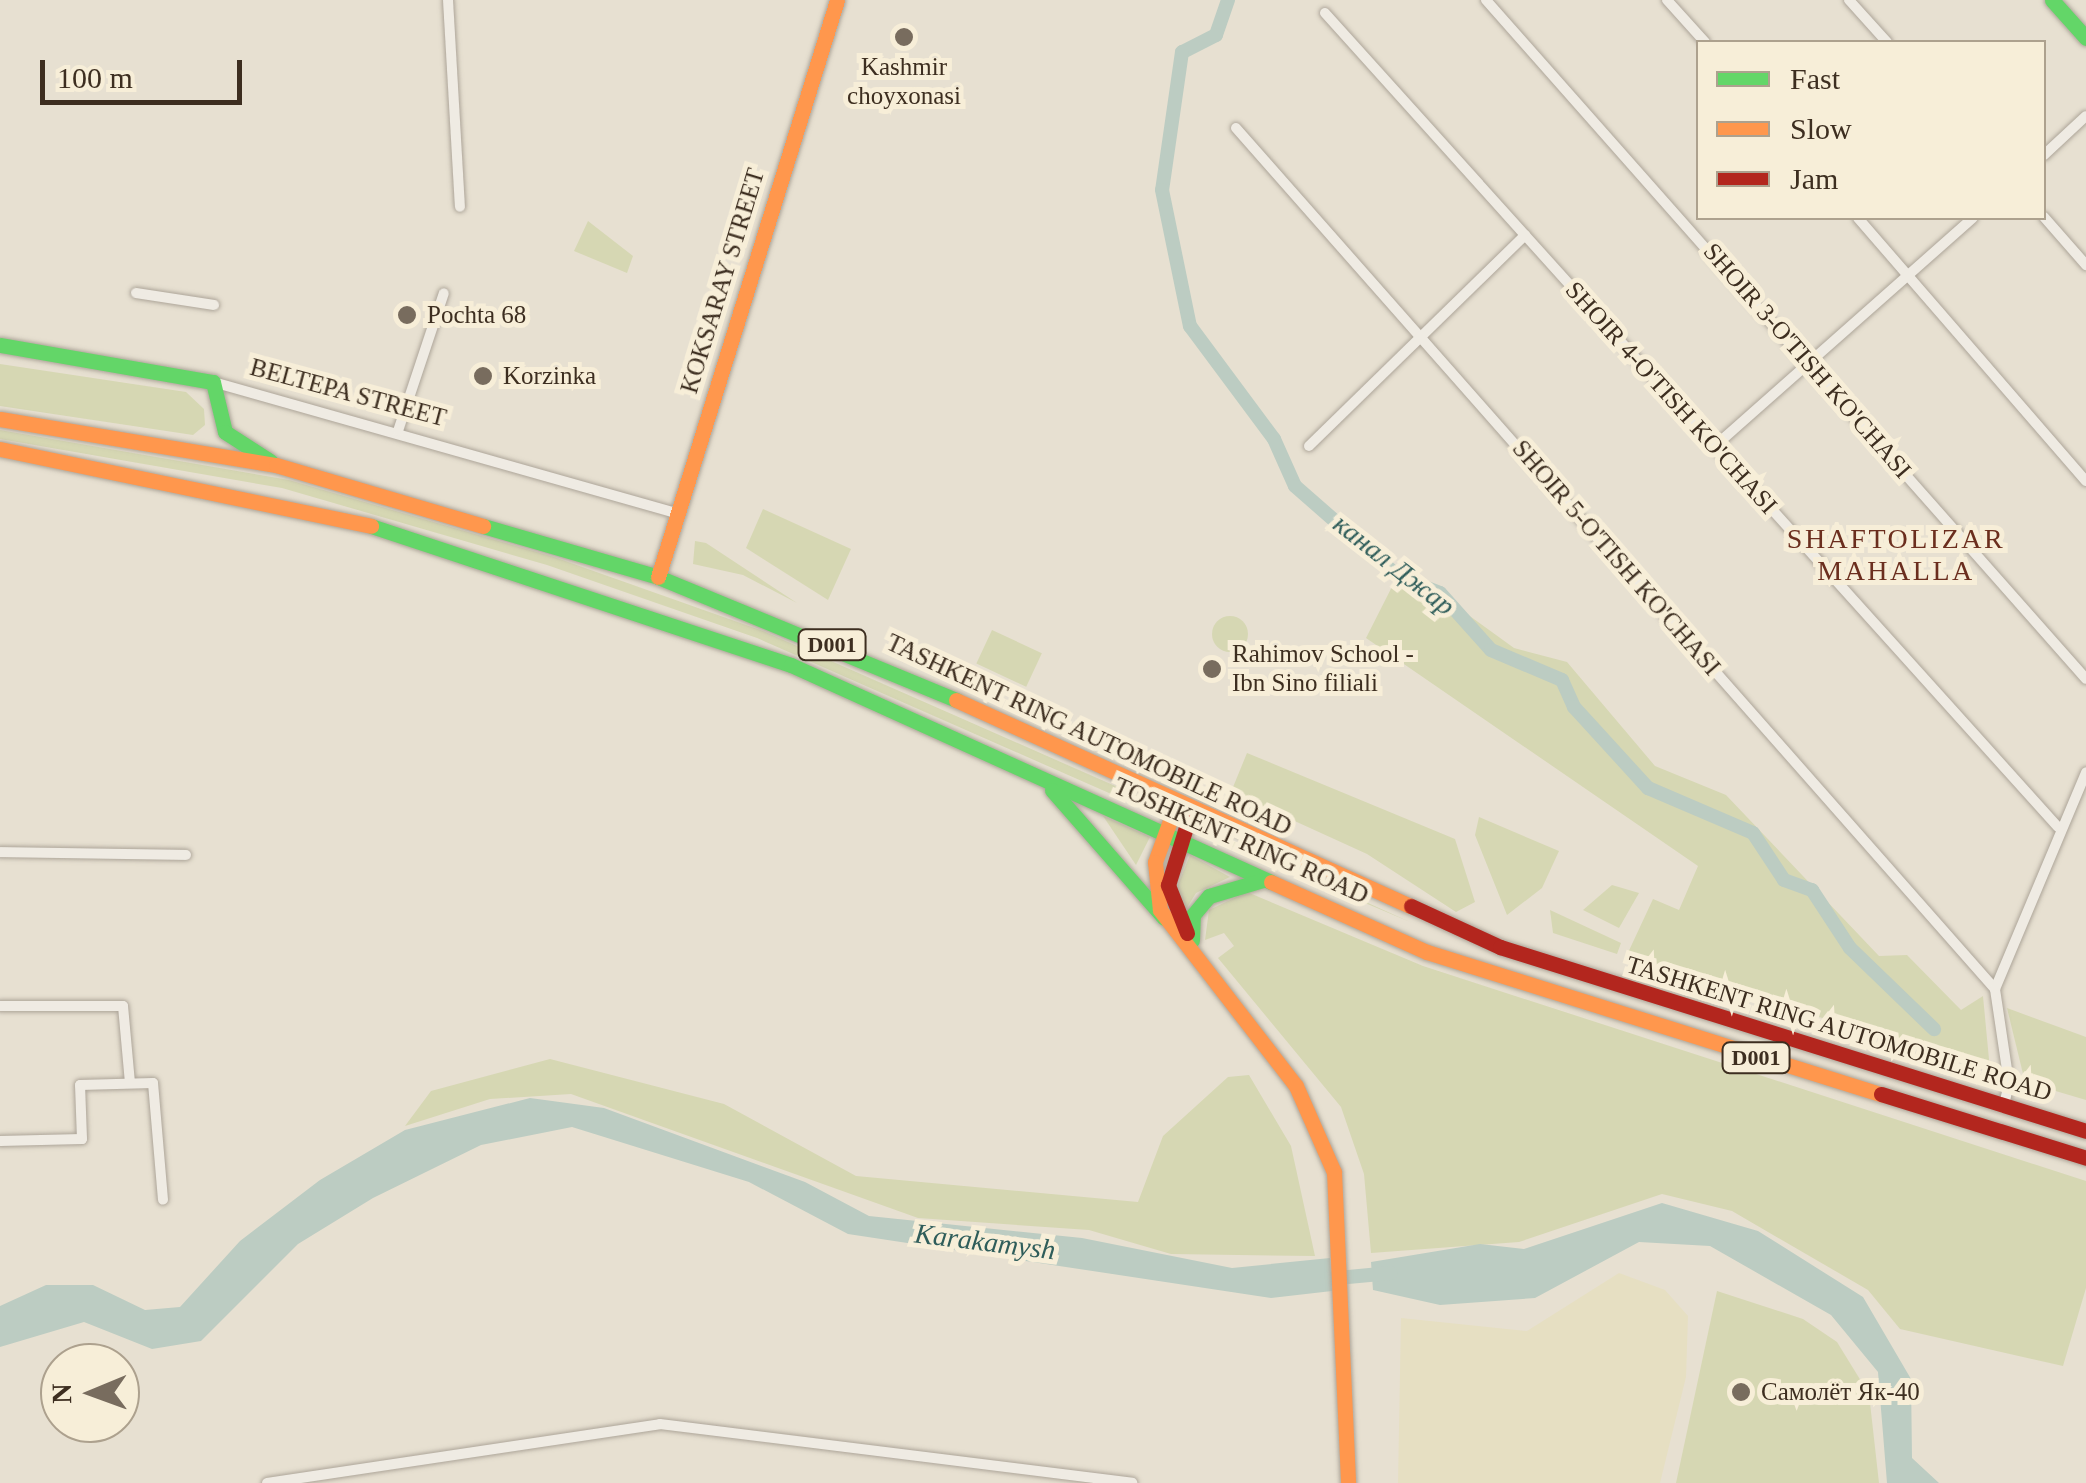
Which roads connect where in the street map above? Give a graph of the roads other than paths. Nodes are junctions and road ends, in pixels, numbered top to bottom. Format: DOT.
graph roads {
  1 [pos="448,0"];
  2 [pos="837,0"];
  3 [pos="1486,0"];
  4 [pos="1667,0"];
  5 [pos="1849,0"];
  6 [pos="2052,0"];
  7 [pos="1325,13"];
  8 [pos="2086,38"];
  9 [pos="1703,40"];
  10 [pos="1885,40"];
  11 [pos="2086,116"];
  12 [pos="1236,128"];
  13 [pos="2046,153"];
  14 [pos="460,207"];
  15 [pos="2046,219"];
  16 [pos="1860,220"];
  17 [pos="1972,220"];
  18 [pos="1525,235"];
  19 [pos="2086,264"];
  20 [pos="1908,274"];
  21 [pos="136,293"];
  22 [pos="444,293"];
  23 [pos="214,305"];
  24 [pos="1422,337"];
  25 [pos="0,346"];
  26 [pos="1809,362"];
  27 [pos="212,382"];
  28 [pos="0,420"];
  29 [pos="225,432"];
  30 [pos="398,432"];
  31 [pos="1309,446"];
  32 [pos="1715,446"];
  33 [pos="0,449"];
  34 [pos="196,449"];
  35 [pos="276,466"];
  36 [pos="2086,482"];
  37 [pos="677,513"];
  38 [pos="658,577"];
  39 [pos="2086,679"];
  40 [pos="2086,772"];
  41 [pos="1035,776"];
  42 [pos="1184,807"];
  43 [pos="2058,826"];
  44 [pos="1170,837"];
  45 [pos="0,852"];
  46 [pos="186,856"];
  47 [pos="1265,880"];
  48 [pos="1164,918"];
  49 [pos="1438,923"];
  50 [pos="1192,940"];
  51 [pos="1427,952"];
  52 [pos="1995,989"];
  53 [pos="0,1006"];
  54 [pos="130,1084"];
  55 [pos="2004,1106"];
  56 [pos="2086,1131"];
  57 [pos="0,1141"];
  58 [pos="2086,1158"];
  59 [pos="163,1200"];
  60 [pos="1347,1239"];
  61 [pos="1033,1469"];
  62 [pos="267,1483"];
  63 [pos="1031,1483"];
  64 [pos="1132,1483"];
  65 [pos="1351,1483"];
  1 -- 14 [label="street"];
  2 -- 37 [label="main road, KOKSARAY STREET"];
  3 -- 26 [label="street, SHOIR 3-O'TISH KO'CHASI"];
  4 -- 9 [label="street"];
  5 -- 10 [label="street"];
  6 -- 8 [label="main road"];
  7 -- 18 [label="street, SHOIR 4-O'TISH KO'CHASI"];
  11 -- 13 [label="street"];
  12 -- 24 [label="street, SHOIR 5-O'TISH KO'CHASI"];
  15 -- 19 [label="street"];
  16 -- 20 [label="street"];
  17 -- 20 [label="street"];
  18 -- 24 [label="street"];
  18 -- 32 [label="street, SHOIR 4-O'TISH KO'CHASI"];
  20 -- 26 [label="street"];
  20 -- 36 [label="street"];
  21 -- 23 [label="street"];
  22 -- 30 [label="street"];
  24 -- 31 [label="street"];
  24 -- 52 [label="street, SHOIR 5-O'TISH KO'CHASI"];
  25 -- 27 [label="main road, BELTEPA STREET"];
  26 -- 32 [label="street"];
  26 -- 39 [label="street, SHOIR 3-O'TISH KO'CHASI"];
  27 -- 29 [label="main road"];
  27 -- 30 [label="street, BELTEPA STREET"];
  28 -- 34 [label="main road, TASHKENT RING AUTOMOBILE ROAD / D001"];
  29 -- 34 [label="main road"];
  29 -- 35 [label="main road"];
  30 -- 37 [label="street, BELTEPA STREET"];
  32 -- 43 [label="street, SHOIR 4-O'TISH KO'CHASI"];
  33 -- 41 [label="main road, D001"];
  34 -- 35 [label="main road, TASHKENT RING AUTOMOBILE ROAD / D001"];
  35 -- 38 [label="main road, TASHKENT RING AUTOMOBILE ROAD / D001"];
  37 -- 38 [label="main road, KOKSARAY STREET"];
  38 -- 42 [label="main road, TASHKENT RING AUTOMOBILE ROAD / D001"];
  40 -- 43 [label="street"];
  41 -- 44 [label="main road, TOSHKENT RING ROAD / D001"];
  41 -- 48 [label="main road"];
  42 -- 44 [label="main road"];
  42 -- 49 [label="main road, TASHKENT RING AUTOMOBILE ROAD / D001"];
  43 -- 52 [label="street"];
  44 -- 47 [label="main road, TOSHKENT RING ROAD / D001"];
  44 -- 48 [label="main road"];
  44 -- 50 [label="main road"];
  45 -- 46 [label="street"];
  47 -- 50 [label="main road"];
  47 -- 51 [label="main road, TOSHKENT RING ROAD / D001"];
  48 -- 60 [label="main road"];
  49 -- 51 [label="main road"];
  49 -- 55 [label="main road, TASHKENT RING AUTOMOBILE ROAD / D001"];
  50 -- 60 [label="main road"];
  51 -- 58 [label="main road, TASHKENT RING AUTOMOBILE ROAD / D001"];
  52 -- 55 [label="street"];
  53 -- 54 [label="street"];
  54 -- 57 [label="street"];
  54 -- 59 [label="street"];
  55 -- 56 [label="main road, TASHKENT RING AUTOMOBILE ROAD / D001"];
  60 -- 65 [label="main road"];
  61 -- 62 [label="street"];
  61 -- 63 [label="street"];
  61 -- 64 [label="street"];
}
